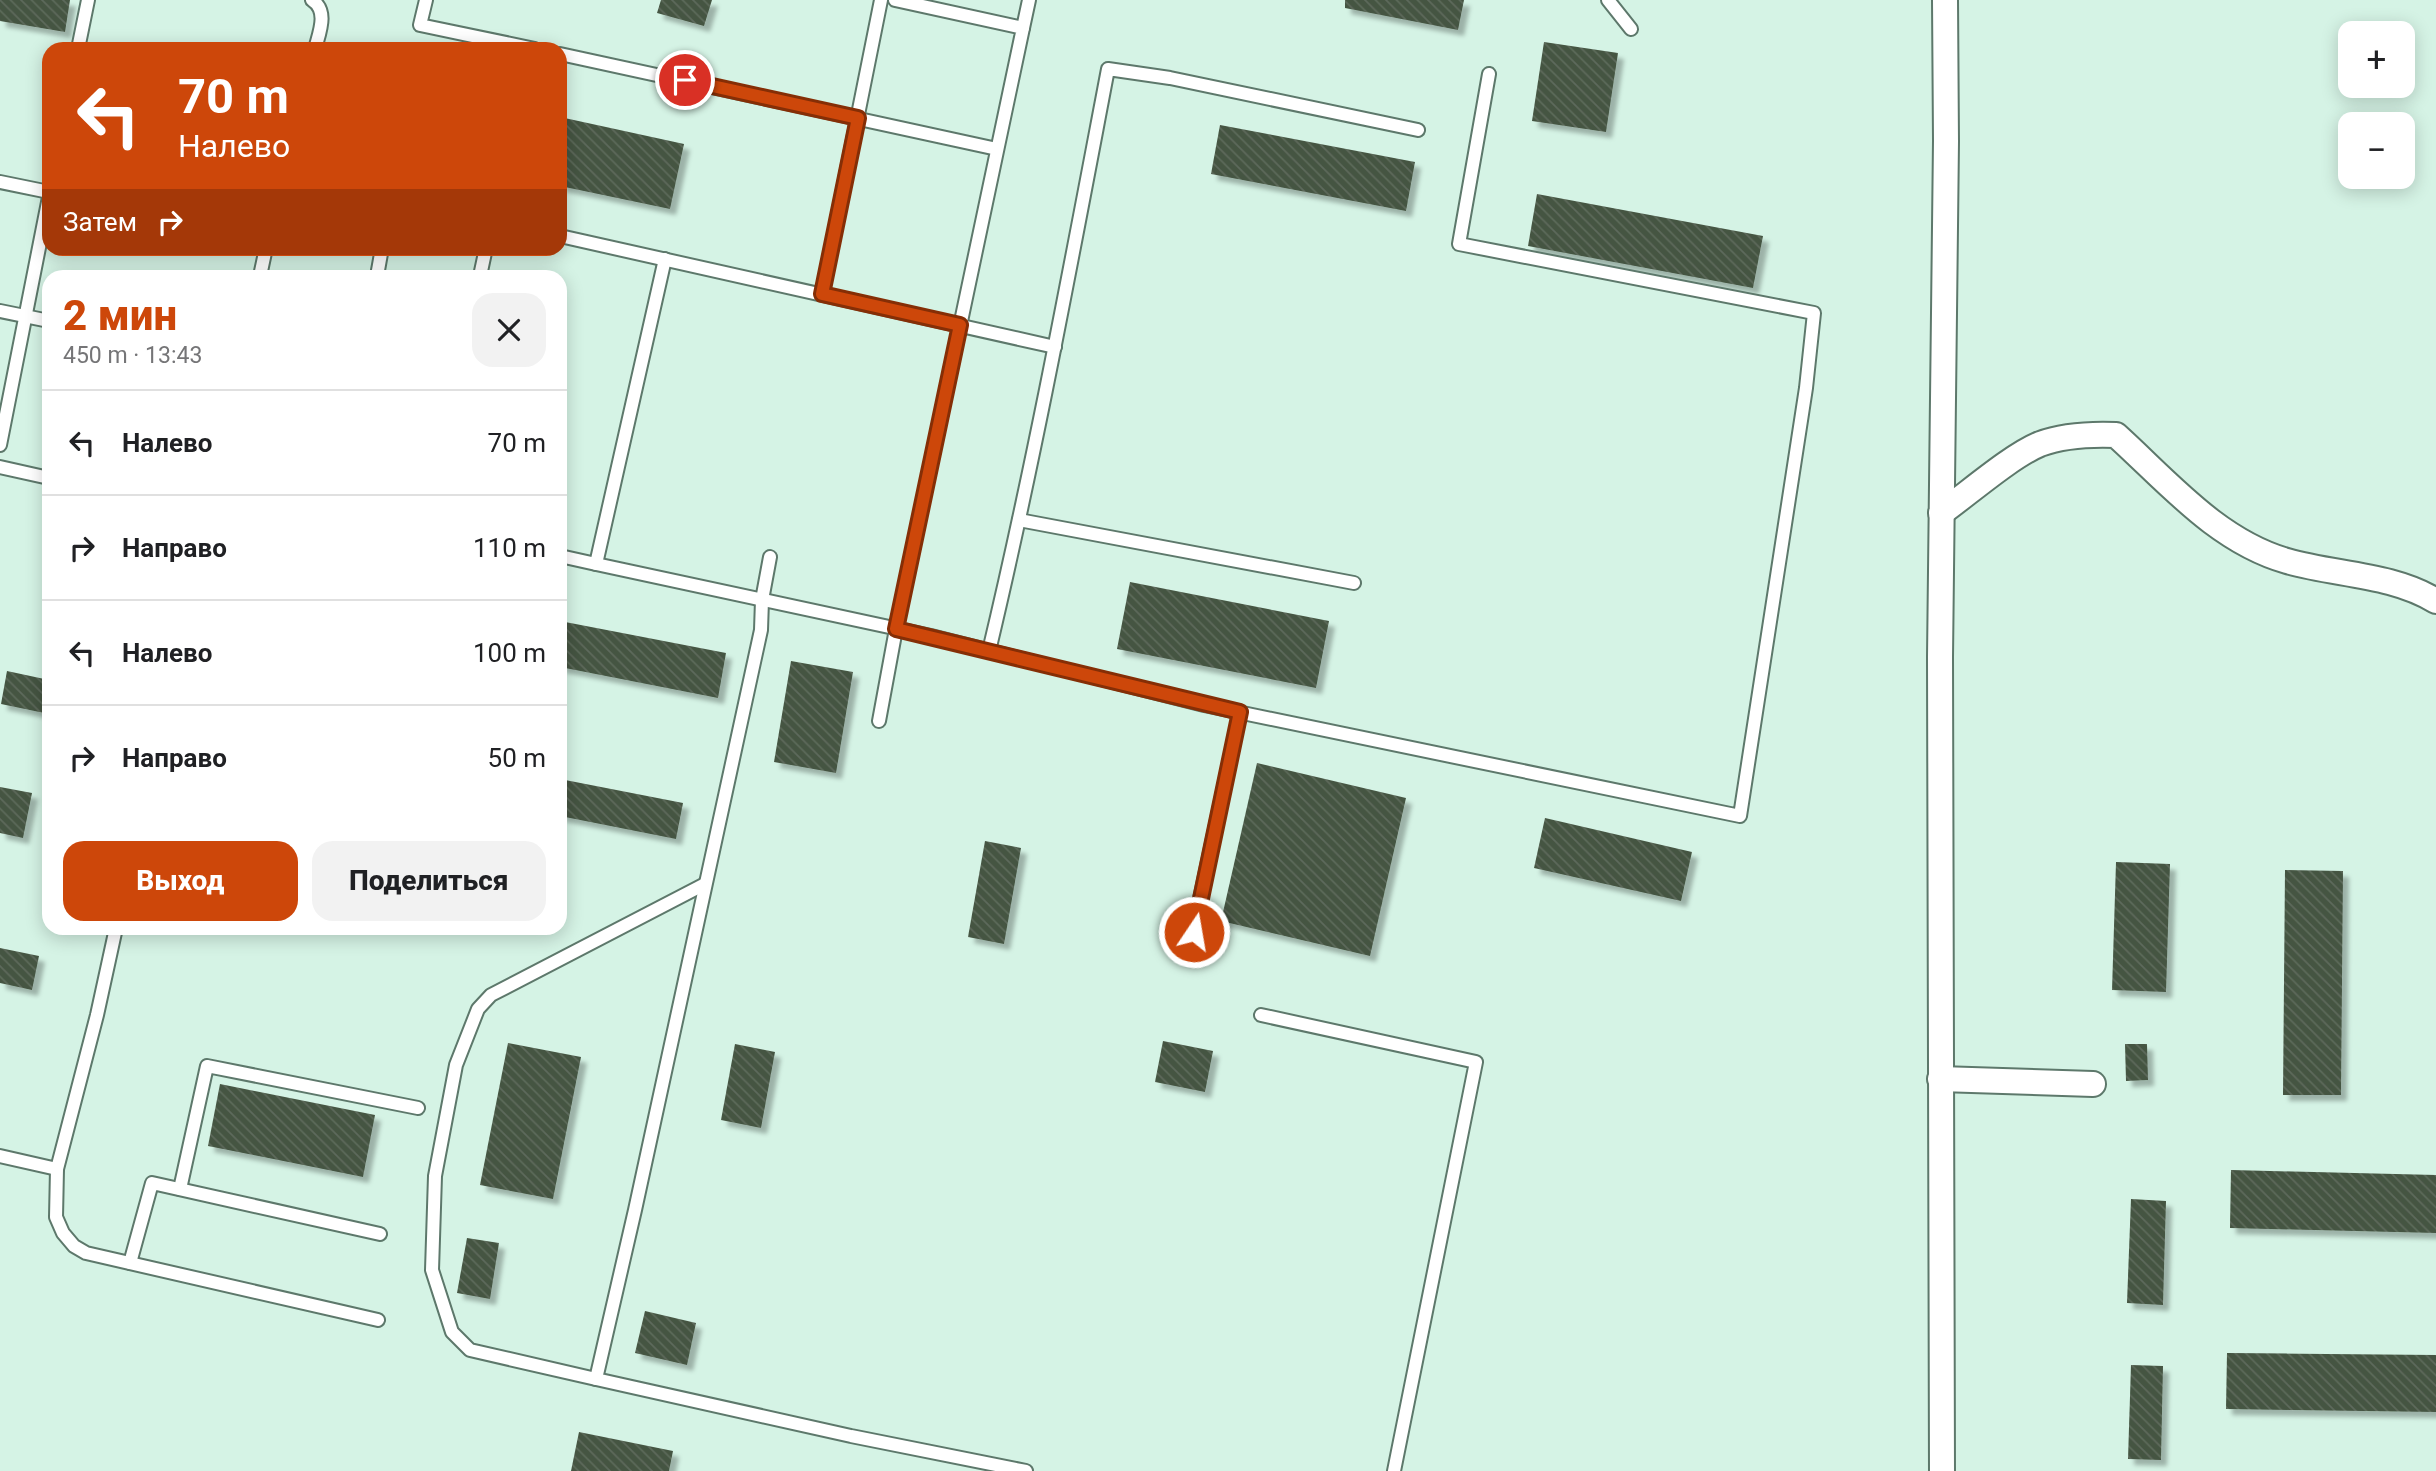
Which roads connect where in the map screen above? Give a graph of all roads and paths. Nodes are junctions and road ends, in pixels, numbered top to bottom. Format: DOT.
graph roads {
  1 [pos="88,0"];
  2 [pos="312,0"];
  3 [pos="426,0"];
  4 [pos="881,0"];
  5 [pos="895,0"];
  6 [pos="1029,0"];
  7 [pos="1608,0"];
  8 [pos="1945,0"];
  9 [pos="1023,28"];
  10 [pos="1631,29"];
  11 [pos="79,42"];
  12 [pos="317,42"];
  13 [pos="502,42"];
  14 [pos="567,56"];
  15 [pos="1489,74"];
  16 [pos="858,118"];
  17 [pos="1418,130"];
  18 [pos="997,149"];
  19 [pos="0,182"];
  20 [pos="42,192"];
  21 [pos="42,231"];
  22 [pos="567,238"];
  23 [pos="665,259"];
  24 [pos="822,294"];
  25 [pos="0,310"];
  26 [pos="26,315"];
  27 [pos="42,319"];
  28 [pos="960,325"];
  29 [pos="1055,347"];
  30 [pos="0,445"];
  31 [pos="0,467"];
  32 [pos="42,476"];
  33 [pos="1941,513"];
  34 [pos="1019,520"];
  35 [pos="770,556"];
  36 [pos="567,558"];
  37 [pos="596,564"];
  38 [pos="1354,583"];
  39 [pos="762,600"];
  40 [pos="2436,601"];
  41 [pos="896,629"];
  42 [pos="989,650"];
  43 [pos="1240,712"];
  44 [pos="879,721"];
  45 [pos="705,884"];
  46 [pos="1194,932"];
  47 [pos="114,935"];
  48 [pos="1261,1015"];
  49 [pos="1940,1079"];
  50 [pos="2093,1084"];
  51 [pos="418,1108"];
  52 [pos="0,1156"];
  53 [pos="57,1169"];
  54 [pos="180,1189"];
  55 [pos="380,1234"];
  56 [pos="130,1263"];
  57 [pos="378,1320"];
  58 [pos="596,1380"];
  59 [pos="1026,1471"];
  60 [pos="1394,1471"];
  61 [pos="1942,1471"];
  1 -- 11 [label="lane"];
  2 -- 12 [label="lane"];
  3 -- 13 [label="lane"];
  4 -- 16 [label="lane"];
  5 -- 9 [label="lane"];
  6 -- 9 [label="lane"];
  7 -- 10 [label="lane"];
  8 -- 33 [label="street"];
  9 -- 18 [label="lane"];
  14 -- 16 [label="lane"];
  15 -- 43 [label="lane"];
  16 -- 18 [label="lane"];
  16 -- 24 [label="lane"];
  17 -- 29 [label="lane"];
  18 -- 28 [label="lane"];
  19 -- 20 [label="lane"];
  21 -- 26 [label="lane"];
  22 -- 23 [label="lane"];
  23 -- 24 [label="lane"];
  23 -- 37 [label="lane"];
  24 -- 28 [label="lane"];
  25 -- 26 [label="lane"];
  26 -- 27 [label="lane"];
  26 -- 30 [label="lane"];
  28 -- 29 [label="lane"];
  28 -- 41 [label="lane"];
  29 -- 34 [label="lane"];
  31 -- 32 [label="lane"];
  33 -- 40 [label="street"];
  33 -- 49 [label="street"];
  34 -- 38 [label="lane"];
  34 -- 42 [label="lane"];
  35 -- 39 [label="lane"];
  36 -- 37 [label="lane"];
  37 -- 39 [label="lane"];
  39 -- 41 [label="lane"];
  39 -- 45 [label="lane"];
  41 -- 42 [label="lane"];
  41 -- 44 [label="lane"];
  42 -- 43 [label="lane"];
  43 -- 46 [label="lane"];
  45 -- 58 [label="lane"];
  45 -- 58 [label="lane"];
  47 -- 53 [label="lane"];
  48 -- 60 [label="lane"];
  49 -- 50 [label="street"];
  49 -- 61 [label="street"];
  51 -- 54 [label="lane"];
  52 -- 53 [label="lane"];
  53 -- 56 [label="lane"];
  54 -- 55 [label="lane"];
  54 -- 56 [label="lane"];
  56 -- 57 [label="lane"];
  58 -- 59 [label="lane"];
}
